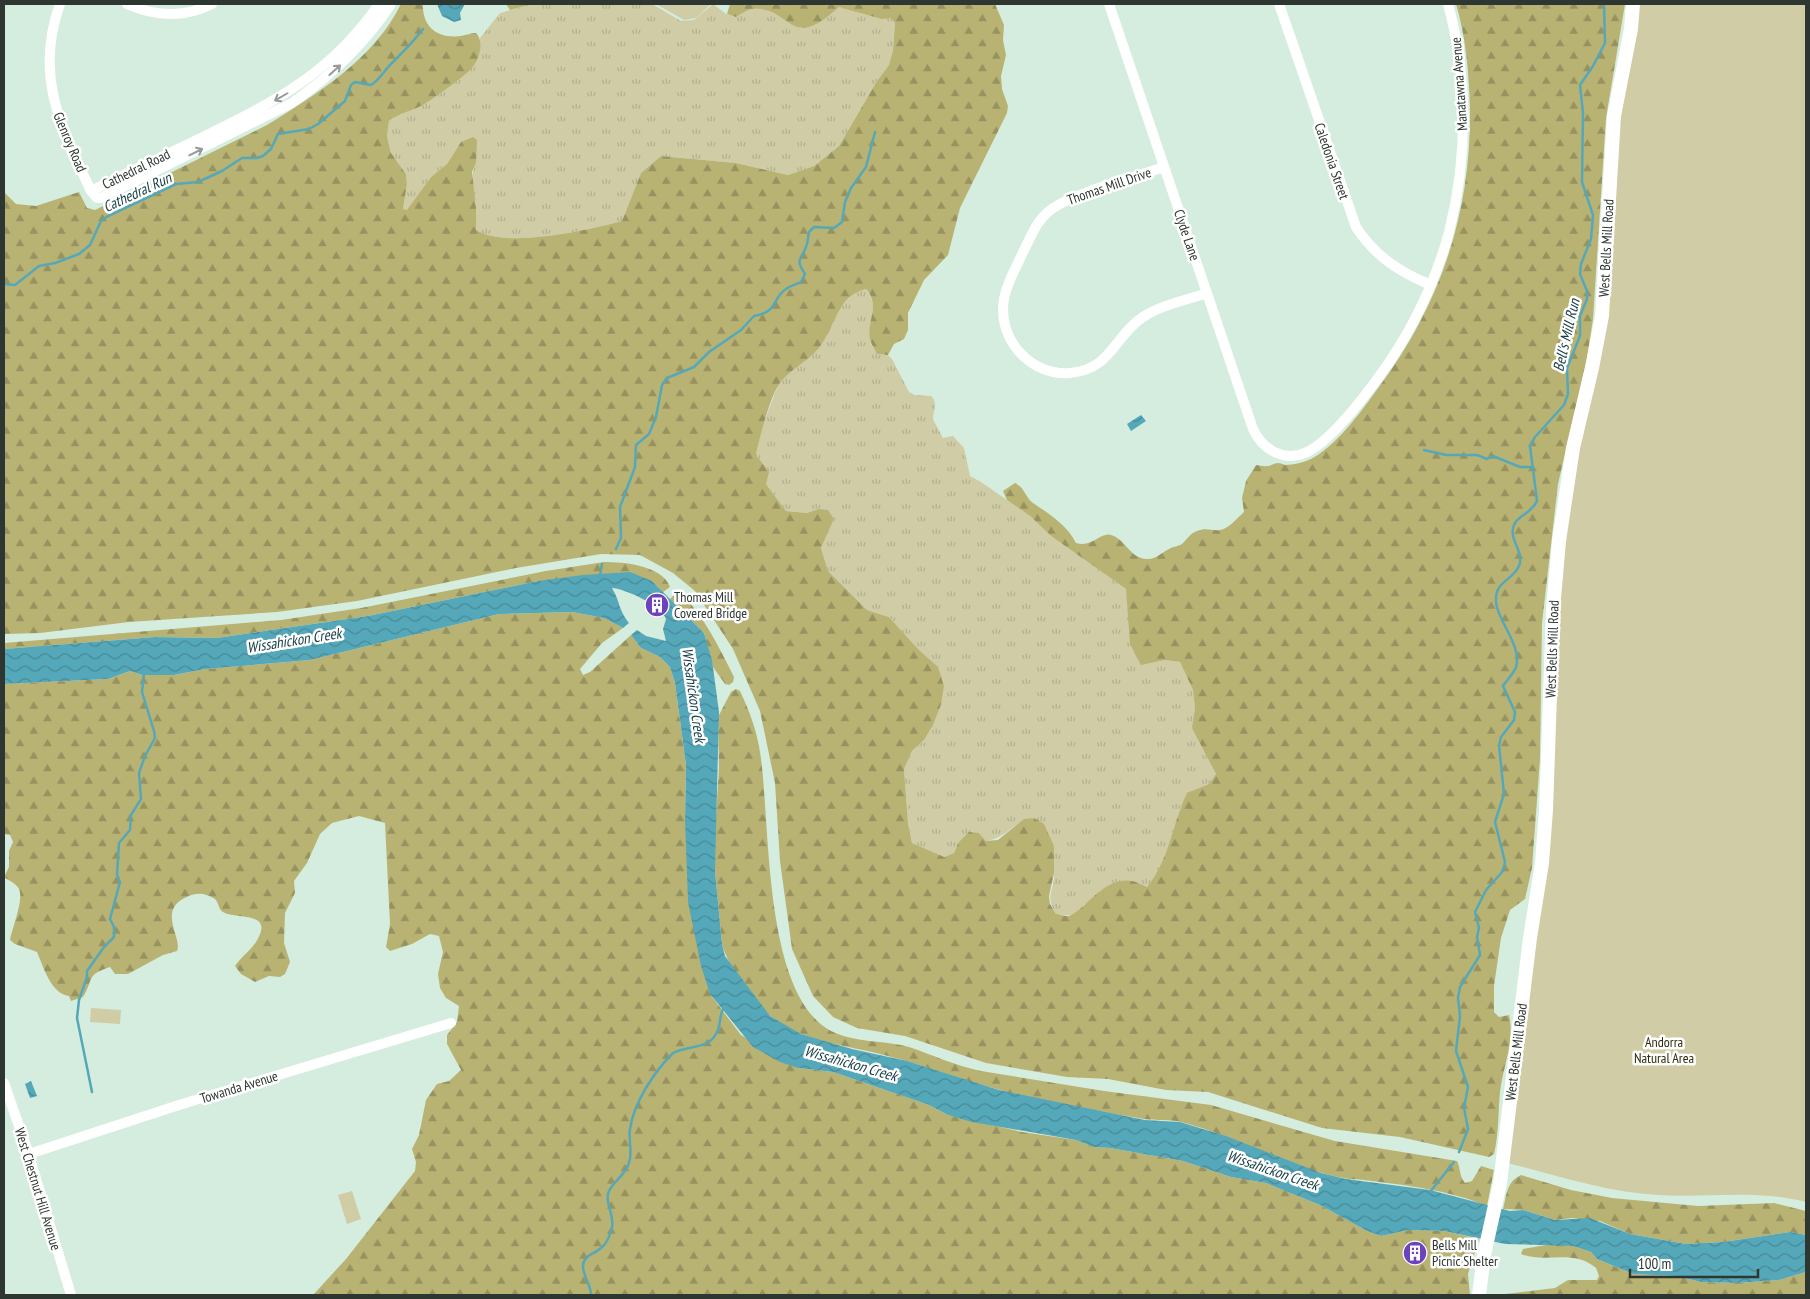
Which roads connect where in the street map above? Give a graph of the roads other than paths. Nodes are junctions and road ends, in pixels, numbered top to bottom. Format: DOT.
graph roads {
  1 [pos="60,4"];
  2 [pos="127,4"];
  3 [pos="212,4"];
  4 [pos="379,4"];
  5 [pos="391,4"];
  6 [pos="1109,4"];
  7 [pos="1278,4"];
  8 [pos="1448,4"];
  9 [pos="1634,4"];
  10 [pos="1164,167"];
  11 [pos="91,191"];
  12 [pos="1431,284"];
  13 [pos="1207,293"];
  14 [pos="1282,455"];
  15 [pos="451,1023"];
  16 [pos="4,1083"];
  17 [pos="29,1154"];
  18 [pos="71,1295"];
  19 [pos="1479,1295"];
  1 -- 11 [label="street, Glenroy Road"];
  2 -- 3 [label="street"];
  4 -- 11 [label="street, Cathedral Road, one-way"];
  11 -- 5 [label="street, Cathedral Road, one-way"];
  6 -- 10 [label="street, Clyde Lane"];
  7 -- 12 [label="street, Caledonia Street"];
  8 -- 12 [label="street, Manatawna Avenue"];
  9 -- 19 [label="street, West Bells Mill Road"];
  10 -- 13 [label="street, Clyde Lane"];
  10 -- 13 [label="street, Thomas Mill Drive"];
  12 -- 14 [label="street, Manatawna Avenue"];
  13 -- 14 [label="street, Clyde Lane"];
  15 -- 17 [label="street, Towanda Avenue"];
  16 -- 17 [label="street, West Chestnut Hill Avenue"];
  17 -- 18 [label="street, West Chestnut Hill Avenue"];
}
